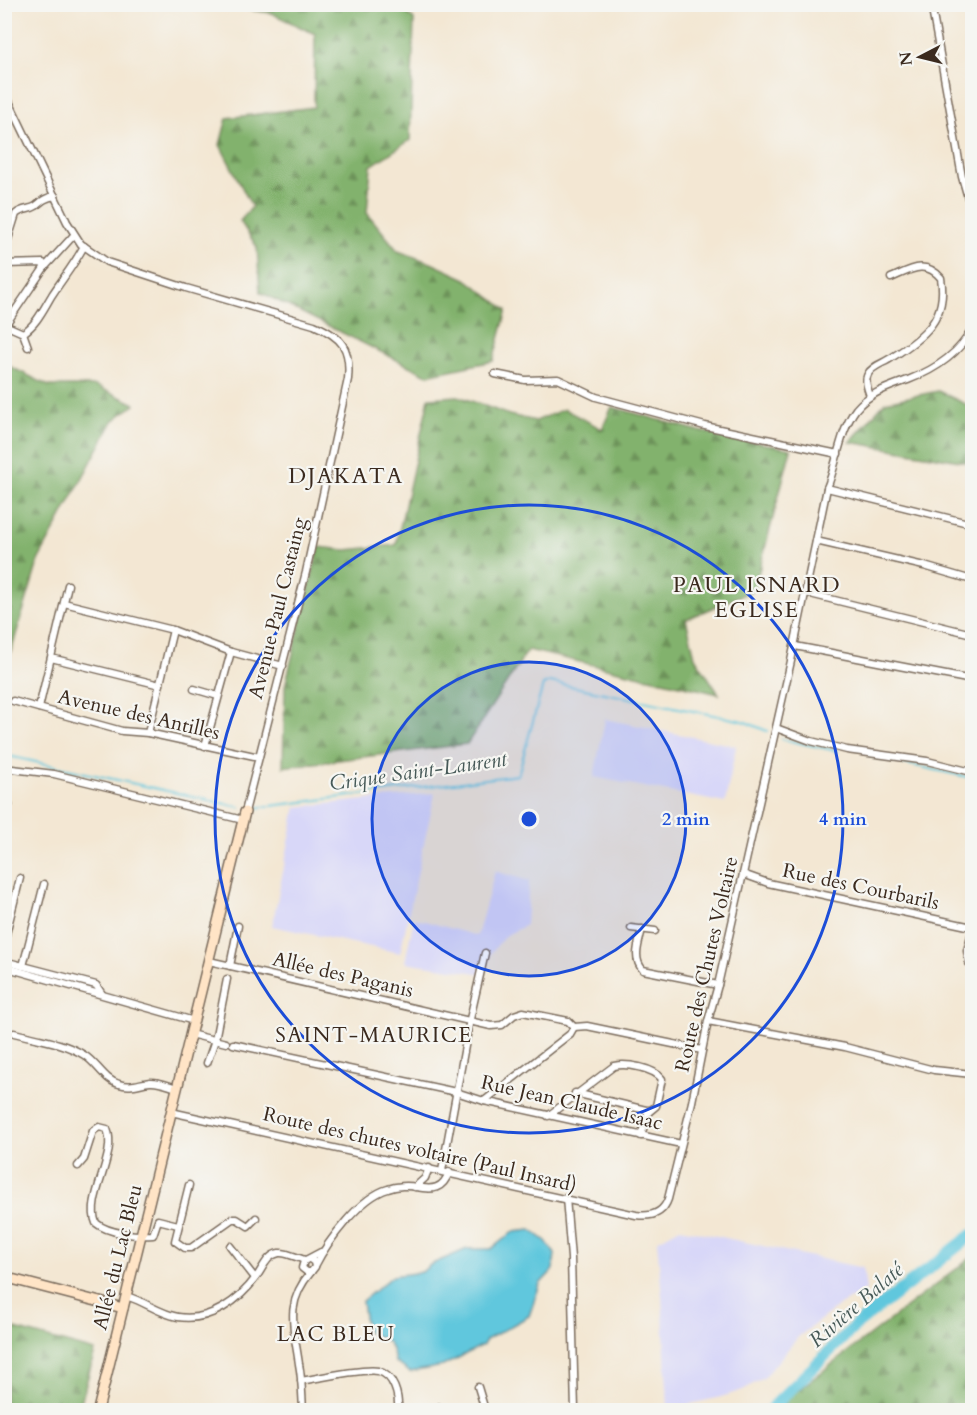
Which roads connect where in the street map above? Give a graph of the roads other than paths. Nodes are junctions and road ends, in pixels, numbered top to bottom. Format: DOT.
graph roads {
  1 [pos="931,4"];
  2 [pos="4,91"];
  3 [pos="54,196"];
  4 [pos="972,212"];
  5 [pos="74,235"];
  6 [pos="84,246"];
  7 [pos="4,252"];
  8 [pos="4,264"];
  9 [pos="44,268"];
  10 [pos="891,278"];
  11 [pos="5,326"];
  12 [pos="972,329"];
  13 [pos="23,333"];
  14 [pos="28,347"];
  15 [pos="495,374"];
  16 [pos="870,396"];
  17 [pos="838,454"];
  18 [pos="827,488"];
  19 [pos="972,524"];
  20 [pos="816,541"];
  21 [pos="972,580"];
  22 [pos="68,585"];
  23 [pos="806,593"];
  24 [pos="64,603"];
  25 [pos="173,630"];
  26 [pos="972,634"];
  27 [pos="795,646"];
  28 [pos="231,652"];
  29 [pos="51,658"];
  30 [pos="283,666"];
  31 [pos="972,680"];
  32 [pos="160,685"];
  33 [pos="194,689"];
  34 [pos="218,696"];
  35 [pos="13,701"];
  36 [pos="39,708"];
  37 [pos="776,728"];
  38 [pos="148,733"];
  39 [pos="205,746"];
  40 [pos="259,757"];
  41 [pos="4,768"];
  42 [pos="972,772"];
  43 [pos="244,816"];
  44 [pos="743,874"];
  45 [pos="20,878"];
  46 [pos="44,884"];
  47 [pos="238,926"];
  48 [pos="972,927"];
  49 [pos="631,928"];
  50 [pos="642,929"];
  51 [pos="655,931"];
  52 [pos="972,932"];
  53 [pos="4,942"];
  54 [pos="485,953"];
  55 [pos="4,961"];
  56 [pos="209,961"];
  57 [pos="972,965"];
  58 [pos="23,966"];
  59 [pos="230,966"];
  60 [pos="4,967"];
  61 [pos="227,979"];
  62 [pos="718,985"];
  63 [pos="102,994"];
  64 [pos="470,1020"];
  65 [pos="194,1021"];
  66 [pos="708,1021"];
  67 [pos="574,1027"];
  68 [pos="14,1033"];
  69 [pos="190,1034"];
  70 [pos="215,1040"];
  71 [pos="702,1050"];
  72 [pos="207,1063"];
  73 [pos="972,1074"];
  74 [pos="177,1088"];
  75 [pos="456,1092"];
  76 [pos="575,1093"];
  77 [pos="484,1101"];
  78 [pos="649,1110"];
  79 [pos="171,1112"];
  80 [pos="548,1116"];
  81 [pos="641,1136"];
  82 [pos="681,1144"];
  83 [pos="78,1166"];
  84 [pos="429,1168"];
  85 [pos="441,1171"];
  86 [pos="449,1172"];
  87 [pos="189,1185"];
  88 [pos="416,1187"];
  89 [pos="566,1198"];
  90 [pos="660,1211"];
  91 [pos="256,1218"];
  92 [pos="178,1225"];
  93 [pos="141,1235"];
  94 [pos="230,1246"];
  95 [pos="322,1251"];
  96 [pos="305,1263"];
  97 [pos="313,1269"];
  98 [pos="4,1277"];
  99 [pos="255,1278"];
  100 [pos="303,1281"];
  101 [pos="126,1296"];
  102 [pos="123,1308"];
  103 [pos="301,1381"];
  104 [pos="478,1387"];
  105 [pos="98,1410"];
  106 [pos="303,1410"];
  107 [pos="398,1410"];
  108 [pos="485,1410"];
  109 [pos="575,1410"];
  1 -- 4 [label="street"];
  2 -- 3 [label="street, Avenue Paul Castaing"];
  3 -- 5 [label="street, Avenue Paul Castaing"];
  3 -- 7 [label="street"];
  5 -- 6 [label="street, Avenue Paul Castaing"];
  5 -- 9 [label="street"];
  6 -- 13 [label="street"];
  6 -- 30 [label="street, Avenue Paul Castaing"];
  8 -- 9 [label="street"];
  9 -- 11 [label="street"];
  10 -- 16 [label="street"];
  11 -- 13 [label="street"];
  12 -- 16 [label="street, Route des Chutes Voltaire"];
  13 -- 14 [label="street"];
  15 -- 17 [label="street"];
  16 -- 17 [label="street, Route des Chutes Voltaire"];
  17 -- 18 [label="street, Route des Chutes Voltaire"];
  18 -- 19 [label="street"];
  18 -- 20 [label="street, Route des Chutes Voltaire"];
  20 -- 21 [label="street"];
  20 -- 23 [label="street, Route des Chutes Voltaire"];
  22 -- 24 [label="street"];
  23 -- 26 [label="street"];
  23 -- 27 [label="street, Route des Chutes Voltaire"];
  24 -- 25 [label="street"];
  24 -- 29 [label="street"];
  25 -- 28 [label="street"];
  25 -- 32 [label="street"];
  27 -- 31 [label="street"];
  27 -- 37 [label="street, Route des Chutes Voltaire"];
  28 -- 30 [label="street"];
  28 -- 34 [label="street"];
  29 -- 32 [label="street"];
  29 -- 36 [label="street"];
  30 -- 40 [label="street, Avenue Paul Castaing"];
  32 -- 38 [label="street"];
  33 -- 34 [label="street"];
  34 -- 39 [label="street"];
  35 -- 36 [label="street, Avenue des Antilles"];
  36 -- 38 [label="street, Avenue des Antilles"];
  37 -- 42 [label="street"];
  37 -- 44 [label="street, Route des Chutes Voltaire"];
  38 -- 39 [label="street, Avenue des Antilles"];
  39 -- 40 [label="street, Avenue des Antilles"];
  40 -- 43 [label="street, Avenue Paul Castaing"];
  41 -- 43 [label="street"];
  43 -- 56 [label="street, Avenue Paul Castaing"];
  44 -- 48 [label="street, Rue des Courbarils"];
  44 -- 62 [label="street, Route des Chutes Voltaire"];
  45 -- 53 [label="street"];
  46 -- 58 [label="street"];
  47 -- 59 [label="street"];
  49 -- 50 [label="street"];
  50 -- 51 [label="street"];
  50 -- 62 [label="street"];
  52 -- 57 [label="street"];
  54 -- 64 [label="street"];
  55 -- 58 [label="street"];
  56 -- 59 [label="street, Allée des Paganis"];
  56 -- 65 [label="street, Avenue Paul Castaing"];
  58 -- 63 [label="street"];
  59 -- 64 [label="street, Allée des Paganis"];
  60 -- 63 [label="street"];
  61 -- 70 [label="street"];
  62 -- 66 [label="street, Route des Chutes Voltaire"];
  63 -- 65 [label="street"];
  64 -- 67 [label="street, Allée des Paganis"];
  64 -- 75 [label="street"];
  65 -- 69 [label="street, Avenue Paul Castaing"];
  66 -- 71 [label="street, Route des Chutes Voltaire"];
  66 -- 73 [label="street"];
  67 -- 71 [label="street, Allée des Paganis"];
  67 -- 77 [label="street"];
  68 -- 74 [label="street"];
  69 -- 70 [label="street, Rue Jean Claude Isaac"];
  69 -- 74 [label="street, Avenue Paul Castaing"];
  70 -- 72 [label="street"];
  70 -- 75 [label="street, Rue Jean Claude Isaac"];
  71 -- 82 [label="street, Route des Chutes Voltaire"];
  74 -- 79 [label="street, Avenue Paul Castaing"];
  75 -- 77 [label="street, Rue Jean Claude Isaac"];
  75 -- 85 [label="street"];
  76 -- 78 [label="street"];
  76 -- 78 [label="street"];
  76 -- 80 [label="street"];
  77 -- 80 [label="street, Rue Jean Claude Isaac"];
  78 -- 81 [label="street"];
  79 -- 84 [label="street, Route des chutes voltaire (Paul Insard)"];
  79 -- 93 [label="street, Allée du Lac Bleu"];
  80 -- 81 [label="street, Rue Jean Claude Isaac"];
  81 -- 82 [label="street, Rue Jean Claude Isaac"];
  82 -- 90 [label="street, Route des Chutes Voltaire"];
  83 -- 93 [label="street"];
  84 -- 85 [label="street, Route des chutes voltaire (Paul Insard)"];
  84 -- 88 [label="street"];
  85 -- 86 [label="street, Route des chutes voltaire (Paul Insard)"];
  86 -- 88 [label="street"];
  86 -- 89 [label="street, Route des chutes voltaire (Paul Insard)"];
  87 -- 92 [label="street"];
  88 -- 95 [label="street"];
  89 -- 90 [label="street, Route des chutes voltaire (Paul Insard)"];
  89 -- 109 [label="street"];
  91 -- 92 [label="street"];
  92 -- 93 [label="street"];
  93 -- 101 [label="street, Allée du Lac Bleu"];
  94 -- 99 [label="street"];
  95 -- 96 [label="street"];
  95 -- 97 [label="street"];
  96 -- 97 [label="street"];
  96 -- 97 [label="street"];
  96 -- 99 [label="street"];
  96 -- 100 [label="street"];
  97 -- 100 [label="street"];
  98 -- 102 [label="street"];
  99 -- 101 [label="street"];
  100 -- 103 [label="street"];
  101 -- 102 [label="street, Allée du Lac Bleu"];
  102 -- 105 [label="street, Allée du Lac Bleu"];
  103 -- 106 [label="street"];
  103 -- 107 [label="street"];
  104 -- 108 [label="street"];
}
